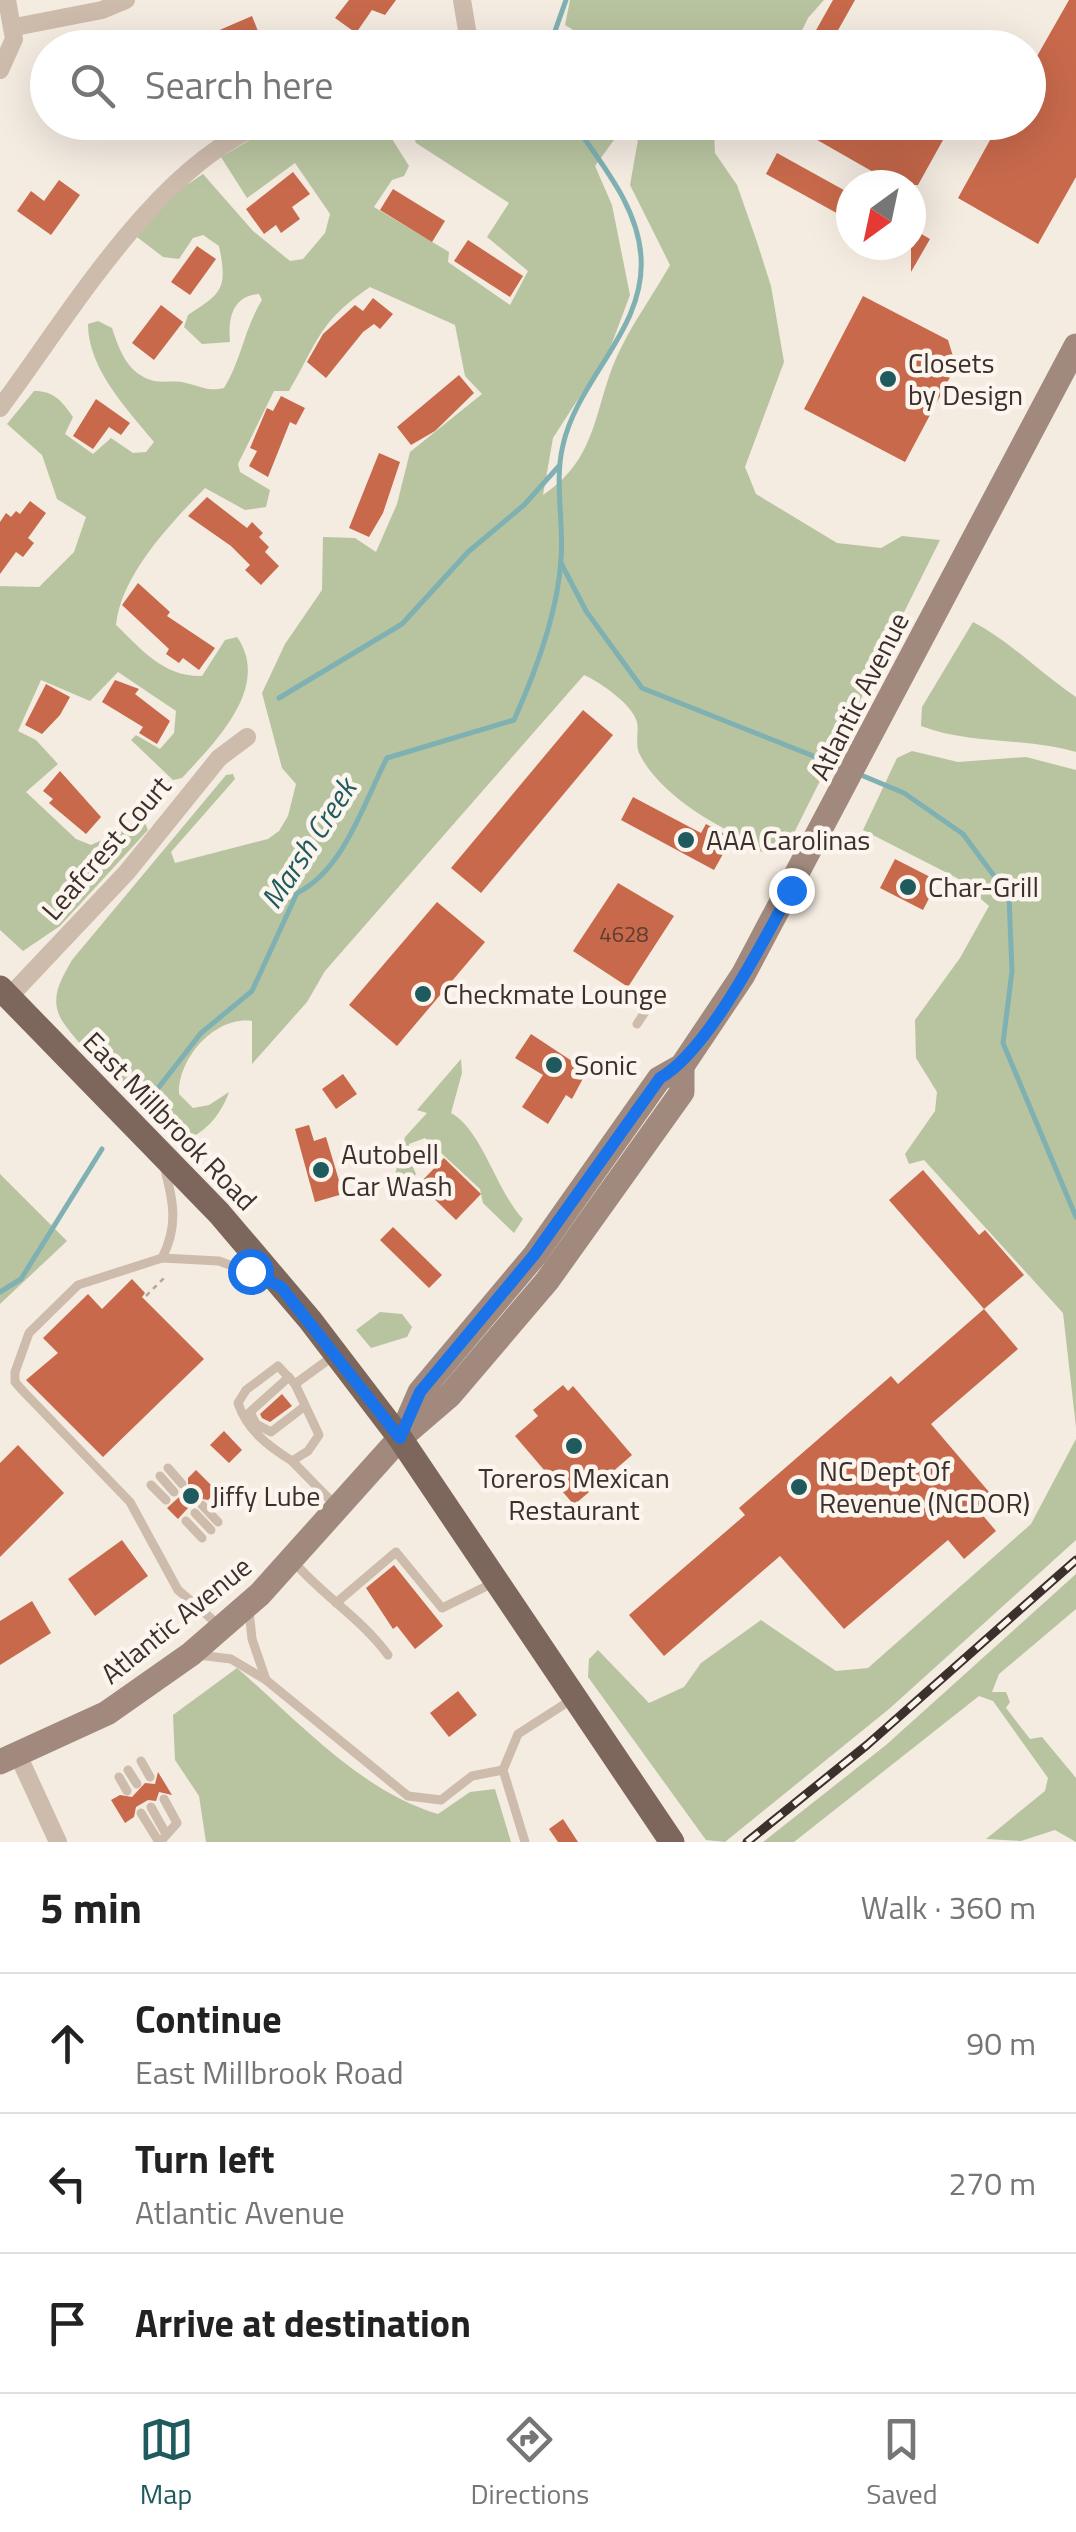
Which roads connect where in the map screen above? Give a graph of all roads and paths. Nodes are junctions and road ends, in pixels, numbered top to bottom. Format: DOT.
graph roads {
  1 [pos="8,0"];
  2 [pos="126,0"];
  3 [pos="462,0"];
  4 [pos="15,27"];
  5 [pos="467,30"];
  6 [pos="0,70"];
  7 [pos="229,140"];
  8 [pos="1076,346"];
  9 [pos="0,408"];
  10 [pos="247,737"];
  11 [pos="4,993"];
  12 [pos="650,1003"];
  13 [pos="637,1024"];
  14 [pos="160,1153"];
  15 [pos="162,1258"];
  16 [pos="166,1276"];
  17 [pos="281,1287"];
  18 [pos="146,1296"];
  19 [pos="336,1354"];
  20 [pos="292,1380"];
  21 [pos="305,1406"];
  22 [pos="400,1438"];
  23 [pos="292,1461"];
  24 [pos="164,1472"];
  25 [pos="151,1485"];
  26 [pos="178,1488"];
  27 [pos="166,1500"];
  28 [pos="338,1508"];
  29 [pos="198,1509"];
  30 [pos="186,1521"];
  31 [pos="214,1526"];
  32 [pos="202,1538"];
  33 [pos="293,1561"];
  34 [pos="494,1582"];
  35 [pos="336,1603"];
  36 [pos="248,1605"];
  37 [pos="223,1628"];
  38 [pos="191,1654"];
  39 [pos="388,1655"];
  40 [pos="266,1680"];
  41 [pos="574,1698"];
  42 [pos="9,1758"];
  43 [pos="141,1760"];
  44 [pos="503,1770"];
  45 [pos="150,1776"];
  46 [pos="138,1784"];
  47 [pos="127,1791"];
  48 [pos="164,1799"];
  49 [pos="151,1808"];
  50 [pos="141,1814"];
  51 [pos="162,1839"];
  52 [pos="673,1841"];
  53 [pos="58,1842"];
  54 [pos="524,1842"];
  1 -- 4 [label="street"];
  2 -- 4 [label="street"];
  3 -- 5 [label="street"];
  4 -- 6 [label="street"];
  7 -- 9 [label="street"];
  8 -- 22 [label="main road, Atlantic Avenue"];
  10 -- 11 [label="street, Leafcrest Court"];
  11 -- 14 [label="main road, East Millbrook Road"];
  12 -- 13 [label="lane"];
  14 -- 15 [label="lane"];
  14 -- 17 [label="main road, East Millbrook Road"];
  15 -- 17 [label="lane"];
  15 -- 37 [label="lane"];
  16 -- 18 [label="path"];
  17 -- 19 [label="main road, East Millbrook Road"];
  19 -- 20 [label="lane"];
  19 -- 22 [label="main road, East Millbrook Road"];
  20 -- 21 [label="lane"];
  20 -- 21 [label="lane"];
  20 -- 23 [label="lane"];
  21 -- 23 [label="lane"];
  22 -- 28 [label="main road, Atlantic Avenue"];
  22 -- 34 [label="main road, East Millbrook Road"];
  23 -- 28 [label="lane"];
  24 -- 26 [label="lane"];
  25 -- 27 [label="lane"];
  28 -- 33 [label="main road, Atlantic Avenue"];
  29 -- 31 [label="lane"];
  30 -- 32 [label="lane"];
  33 -- 35 [label="lane"];
  33 -- 36 [label="main road, Atlantic Avenue"];
  34 -- 35 [label="lane"];
  34 -- 41 [label="main road, East Millbrook Road"];
  35 -- 39 [label="lane"];
  36 -- 37 [label="main road, Atlantic Avenue"];
  36 -- 40 [label="lane"];
  37 -- 38 [label="main road, Atlantic Avenue"];
  38 -- 40 [label="lane"];
  38 -- 42 [label="main road, Atlantic Avenue"];
  40 -- 44 [label="lane"];
  41 -- 44 [label="lane"];
  41 -- 52 [label="main road, East Millbrook Road"];
  42 -- 53 [label="street"];
  43 -- 45 [label="lane"];
  44 -- 54 [label="lane"];
  46 -- 47 [label="lane"];
  48 -- 51 [label="lane"];
  49 -- 51 [label="lane"];
  50 -- 51 [label="lane"];
}
